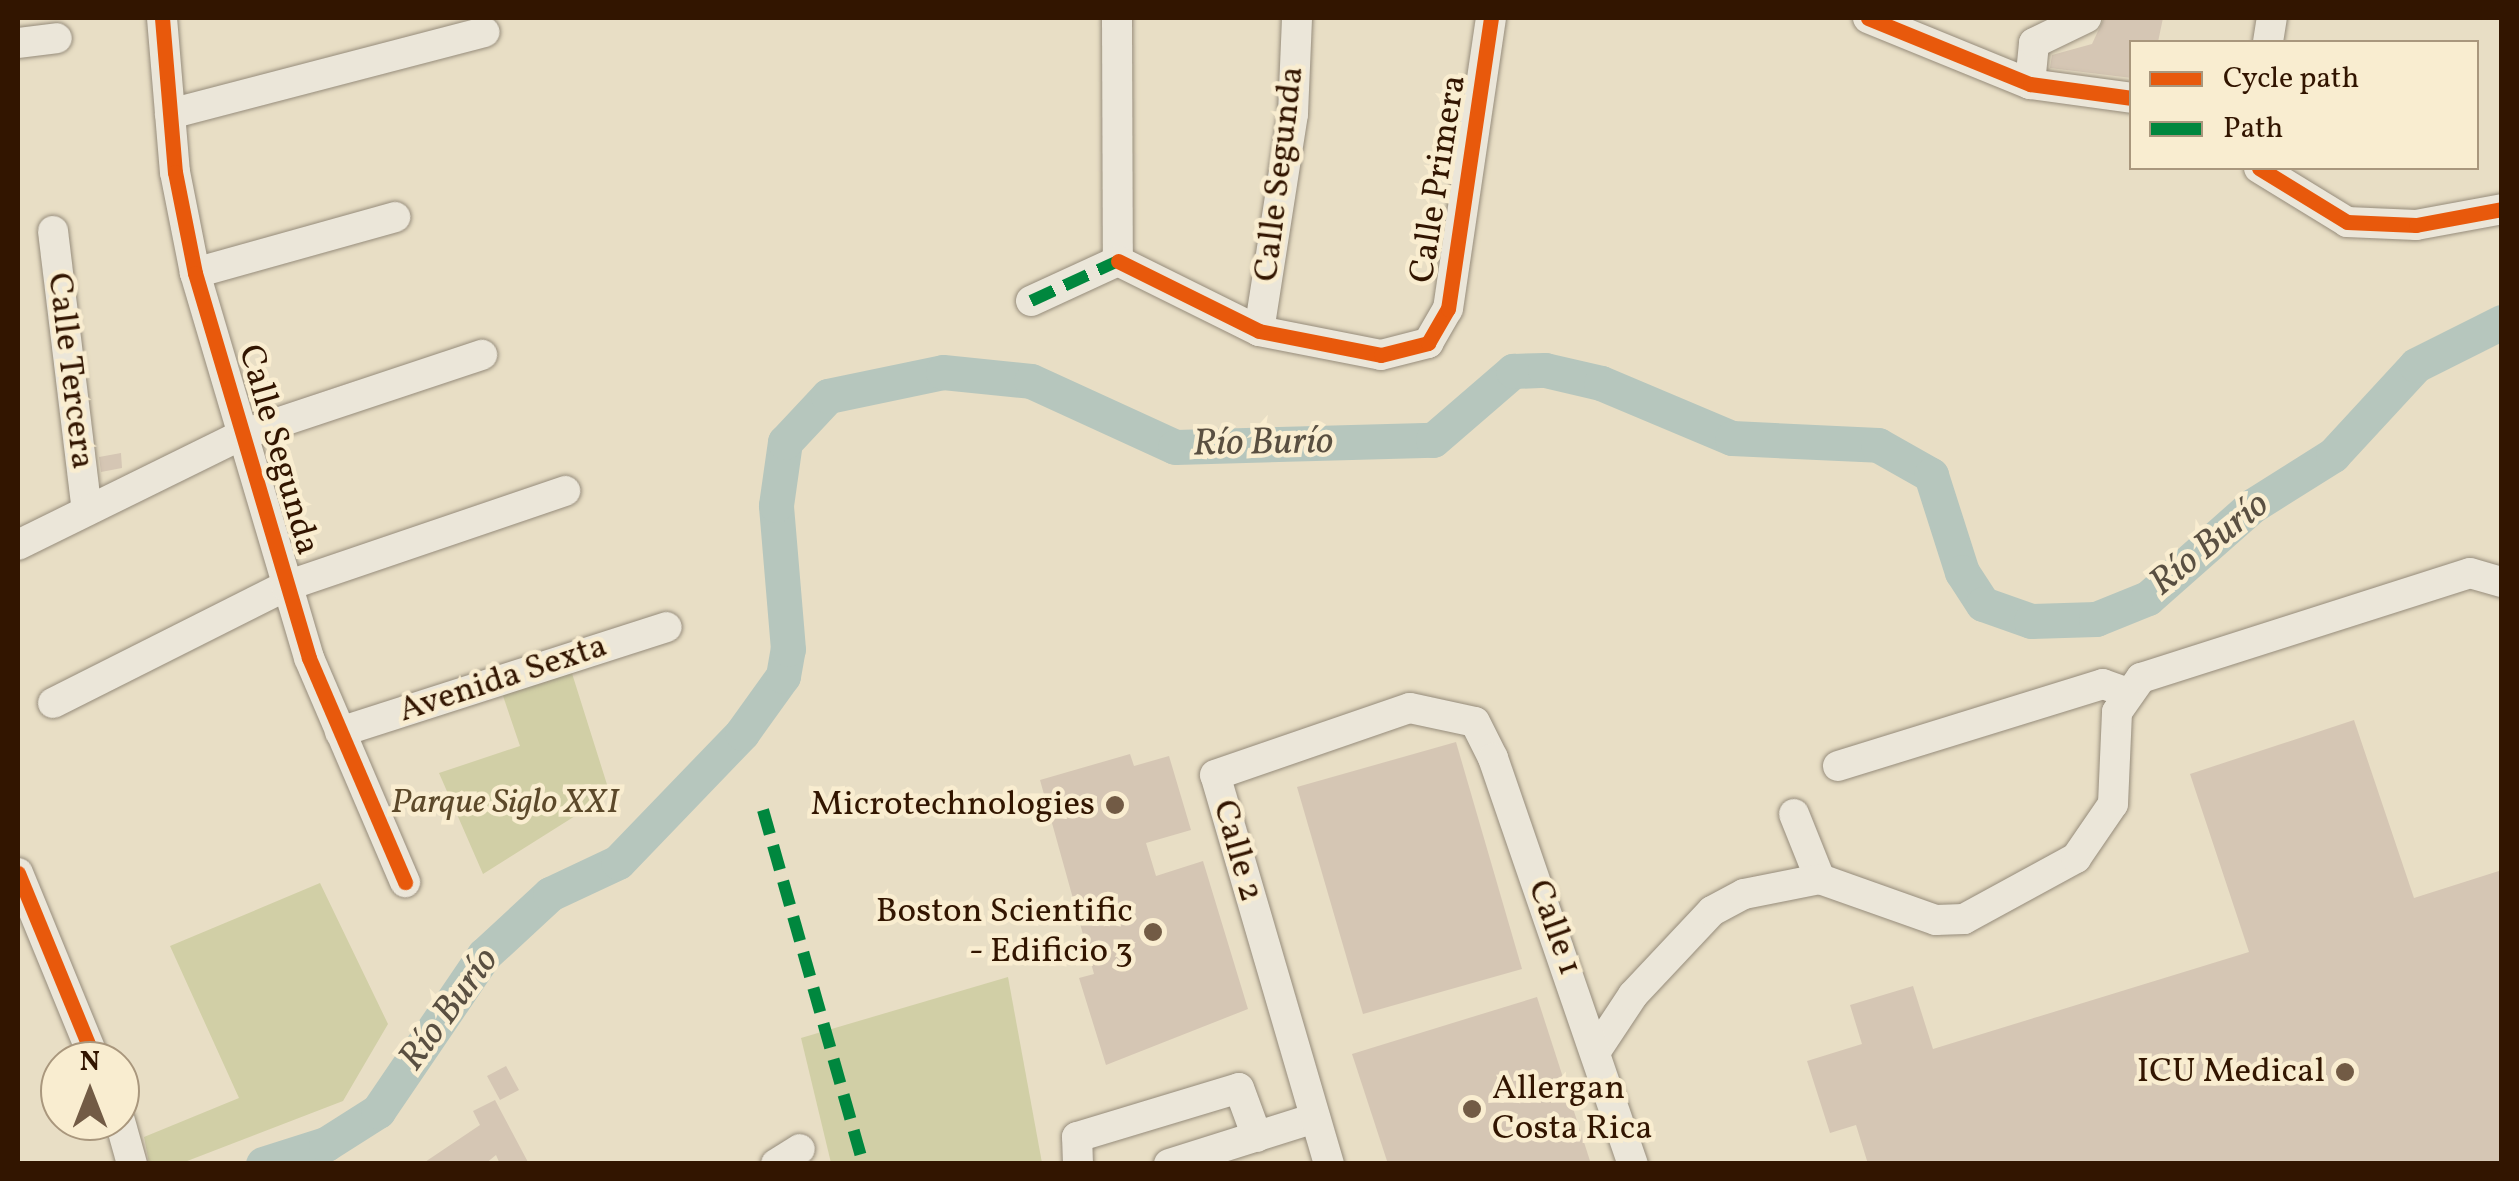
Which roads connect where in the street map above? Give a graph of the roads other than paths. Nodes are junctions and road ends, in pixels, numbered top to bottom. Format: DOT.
graph roads {
  1 [pos="162,18"];
  2 [pos="1117,18"];
  3 [pos="1297,18"];
  4 [pos="1492,18"];
  5 [pos="1868,18"];
  6 [pos="2086,18"];
  7 [pos="484,32"];
  8 [pos="57,38"];
  9 [pos="18,43"];
  10 [pos="2030,84"];
  11 [pos="2129,98"];
  12 [pos="170,114"];
  13 [pos="2262,170"];
  14 [pos="2502,209"];
  15 [pos="395,216"];
  16 [pos="52,231"];
  17 [pos="1118,261"];
  18 [pos="195,273"];
  19 [pos="1031,301"];
  20 [pos="1260,331"];
  21 [pos="482,355"];
  22 [pos="244,434"];
  23 [pos="565,492"];
  24 [pos="87,510"];
  25 [pos="18,544"];
  26 [pos="2502,582"];
  27 [pos="286,586"];
  28 [pos="666,627"];
  29 [pos="2125,692"];
  30 [pos="53,702"];
  31 [pos="1450,710"];
  32 [pos="340,732"];
  33 [pos="1838,766"];
  34 [pos="1794,814"];
  35 [pos="18,872"];
  36 [pos="1820,880"];
  37 [pos="405,882"];
  38 [pos="87,1041"];
  39 [pos="1596,1051"];
  40 [pos="1315,1118"];
  41 [pos="1257,1136"];
  42 [pos="1078,1164"];
  43 [pos="1169,1164"];
  44 [pos="1329,1164"];
  45 [pos="1632,1164"];
  1 -- 12 [label="street, Calle Segunda"];
  2 -- 17 [label="street"];
  3 -- 20 [label="street, Calle Segunda"];
  4 -- 20 [label="street, Calle Primera"];
  5 -- 10 [label="street"];
  6 -- 10 [label="street"];
  7 -- 12 [label="street"];
  8 -- 9 [label="street"];
  10 -- 11 [label="street"];
  12 -- 18 [label="street, Calle Segunda"];
  13 -- 14 [label="street"];
  15 -- 18 [label="street"];
  16 -- 24 [label="street, Calle Tercera"];
  17 -- 19 [label="street"];
  17 -- 20 [label="street"];
  18 -- 22 [label="street, Calle Segunda"];
  21 -- 22 [label="street"];
  22 -- 24 [label="street"];
  22 -- 27 [label="street, Calle Segunda"];
  23 -- 27 [label="street"];
  24 -- 25 [label="street"];
  26 -- 29 [label="street"];
  27 -- 30 [label="street"];
  27 -- 32 [label="street, Calle Segunda"];
  28 -- 32 [label="street, Avenida Sexta"];
  29 -- 33 [label="street"];
  29 -- 36 [label="street"];
  31 -- 39 [label="street, Calle 1"];
  31 -- 40 [label="street, Calle 2"];
  32 -- 37 [label="street, Calle Segunda"];
  34 -- 36 [label="street"];
  35 -- 38 [label="street"];
  36 -- 39 [label="street"];
  39 -- 45 [label="street, Calle 1"];
  40 -- 41 [label="street"];
  40 -- 44 [label="street, Calle 2"];
  41 -- 42 [label="street"];
  41 -- 43 [label="street"];
}
